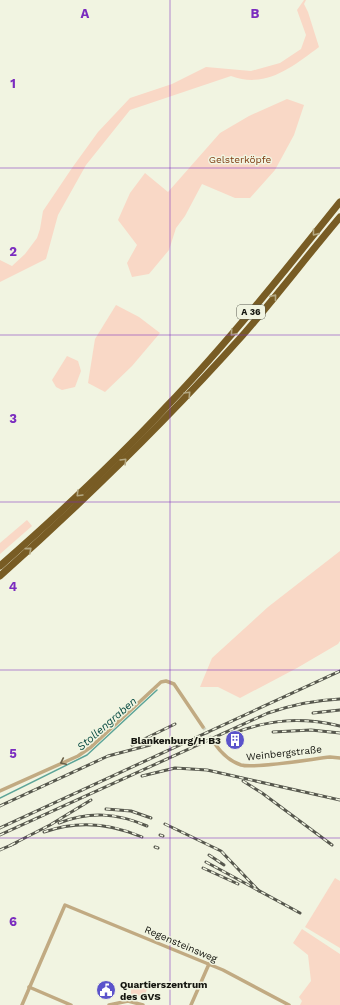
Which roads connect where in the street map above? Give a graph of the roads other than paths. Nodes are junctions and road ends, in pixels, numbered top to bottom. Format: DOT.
graph roads {
  1 [pos="340,202"];
  2 [pos="340,217"];
  3 [pos="0,566"];
  4 [pos="0,576"];
  5 [pos="203,727"];
  6 [pos="215,744"];
  7 [pos="340,758"];
  8 [pos="0,791"];
  9 [pos="209,964"];
  10 [pos="30,988"];
  11 [pos="22,1005"];
  12 [pos="71,1005"];
  13 [pos="109,1005"];
  14 [pos="143,1005"];
  15 [pos="191,1005"];
  16 [pos="289,1005"];
  1 -- 3 [label="highway, A 36, one-way"];
  4 -- 2 [label="highway, A 36, one-way"];
  5 -- 8 [label="street, one-way"];
  6 -- 7 [label="street, Weinbergstraße"];
  9 -- 10 [label="street, Regensteinsweg"];
  9 -- 15 [label="street"];
  9 -- 16 [label="street, Regensteinsweg"];
  10 -- 11 [label="street"];
  10 -- 12 [label="street"];
  13 -- 14 [label="street"];
}
